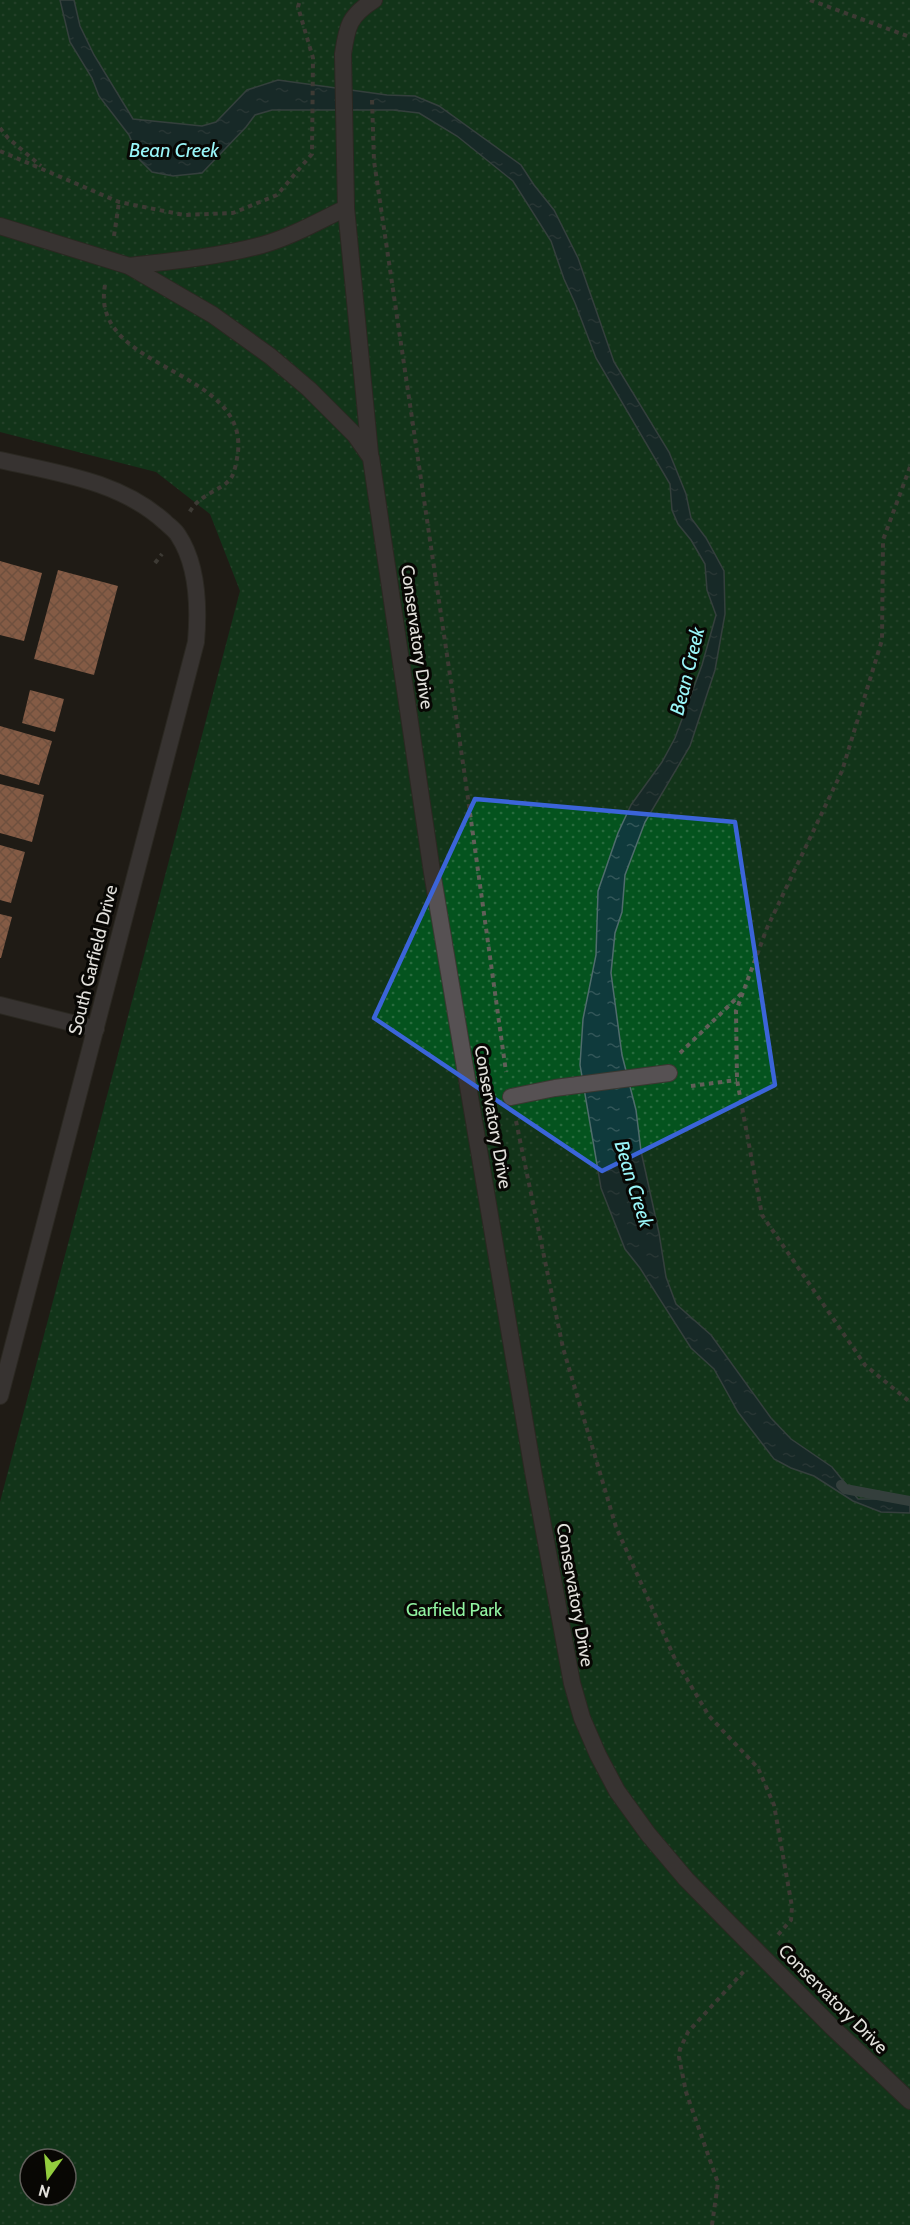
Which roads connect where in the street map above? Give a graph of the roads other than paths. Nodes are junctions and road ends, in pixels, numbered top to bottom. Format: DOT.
graph roads {
  1 [pos="374,0"];
  2 [pos="346,208"];
  3 [pos="0,226"];
  4 [pos="129,266"];
  5 [pos="371,458"];
  6 [pos="0,460"];
  7 [pos="0,1005"];
  8 [pos="96,1029"];
  9 [pos="669,1073"];
  10 [pos="511,1097"];
  11 [pos="0,1396"];
  12 [pos="910,2101"];
  1 -- 2 [label="street"];
  2 -- 4 [label="street"];
  2 -- 5 [label="street"];
  3 -- 4 [label="street, Conservatory Drive"];
  4 -- 5 [label="street, Conservatory Drive"];
  5 -- 12 [label="street, Conservatory Drive"];
  6 -- 8 [label="street, South Garfield Drive"];
  7 -- 8 [label="street"];
  8 -- 11 [label="street, South Garfield Drive"];
  9 -- 10 [label="street"];
}
